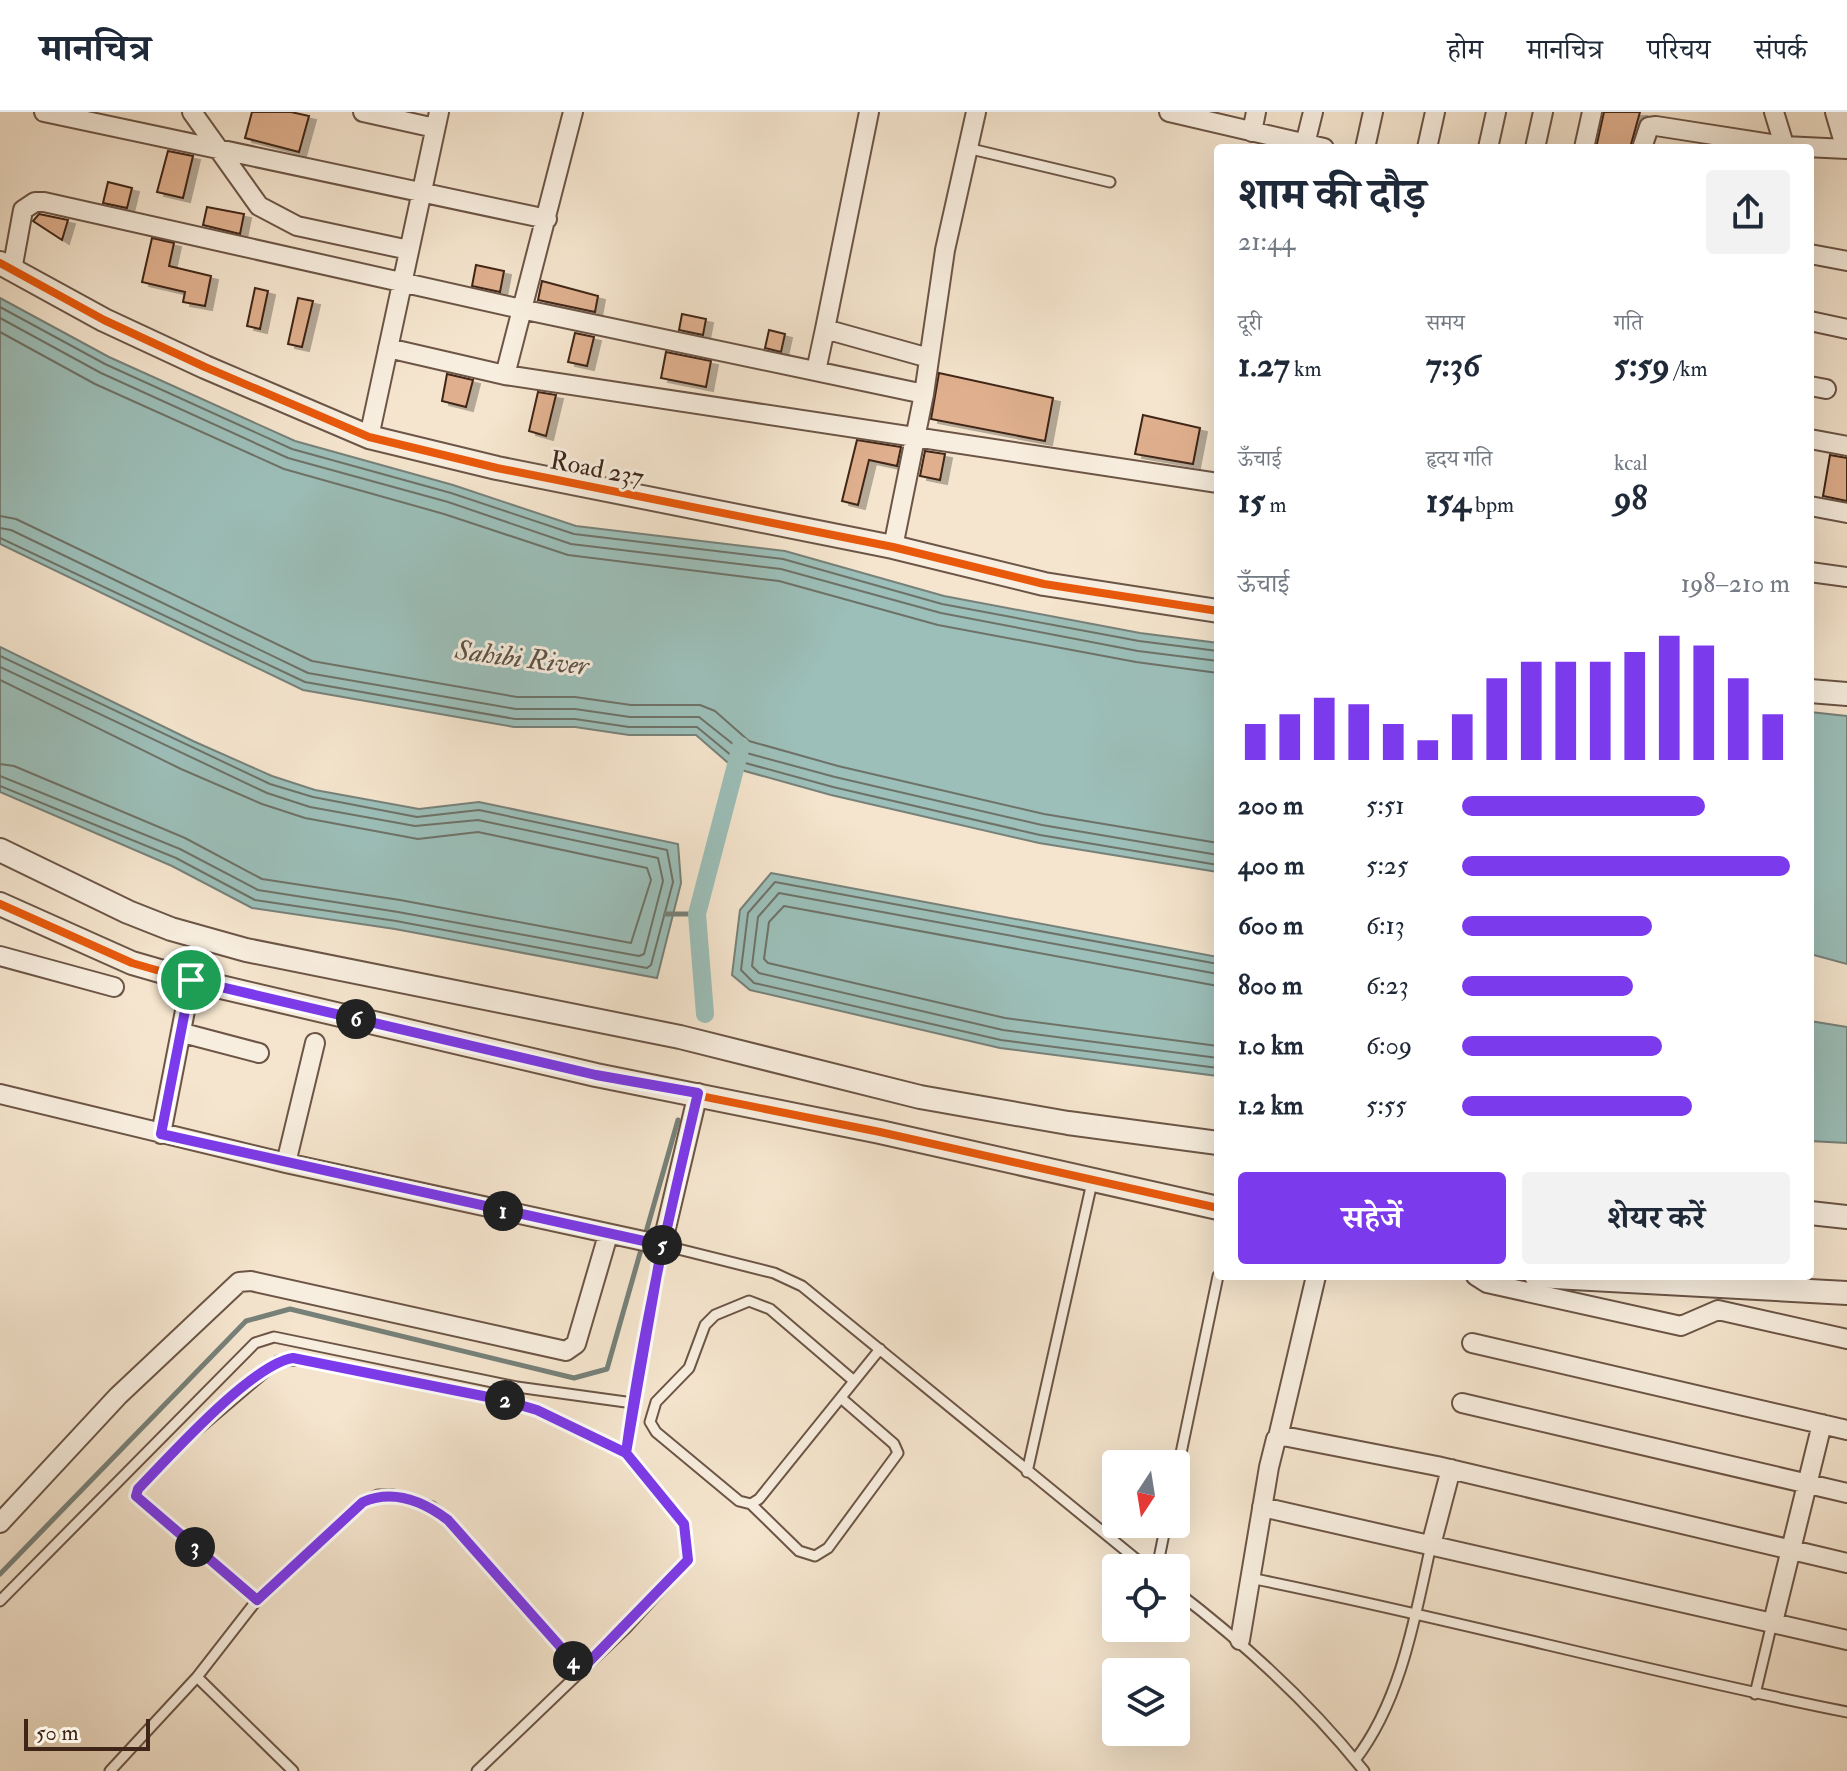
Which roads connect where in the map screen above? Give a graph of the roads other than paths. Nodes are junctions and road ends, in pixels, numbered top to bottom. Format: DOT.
graph roads {
  1 [pos="44,112"];
  2 [pos="192,112"];
  3 [pos="363,112"];
  4 [pos="573,112"];
  5 [pos="869,112"];
  6 [pos="976,112"];
  7 [pos="1169,112"];
  8 [pos="1256,112"];
  9 [pos="1313,112"];
  10 [pos="1373,112"];
  11 [pos="1435,112"];
  12 [pos="1496,112"];
  13 [pos="1543,112"];
  14 [pos="1592,112"];
  15 [pos="1774,112"];
  16 [pos="1841,115"];
  17 [pos="1204,116"];
  18 [pos="437,120"];
  19 [pos="1252,132"];
  20 [pos="1305,144"];
  21 [pos="1366,144"];
  22 [pos="1428,144"];
  23 [pos="1489,144"];
  24 [pos="1536,144"];
  25 [pos="1585,144"];
  26 [pos="1643,144"];
  27 [pos="1766,144"];
  28 [pos="1783,144"];
  29 [pos="1814,147"];
  30 [pos="219,148"];
  31 [pos="967,148"];
  32 [pos="1847,148"];
  33 [pos="1110,182"];
  34 [pos="419,191"];
  35 [pos="547,219"];
  36 [pos="409,250"];
  37 [pos="1814,253"];
  38 [pos="1847,261"];
  39 [pos="6,267"];
  40 [pos="403,280"];
  41 [pos="521,309"];
  42 [pos="1814,322"];
  43 [pos="825,329"];
  44 [pos="1847,329"];
  45 [pos="388,348"];
  46 [pos="929,358"];
  47 [pos="816,371"];
  48 [pos="505,375"];
  49 [pos="924,394"];
  50 [pos="916,436"];
  51 [pos="369,437"];
  52 [pos="1814,440"];
  53 [pos="1847,446"];
  54 [pos="1214,482"];
  55 [pos="1814,507"];
  56 [pos="1847,513"];
  57 [pos="893,547"];
  58 [pos="1814,573"];
  59 [pos="1847,577"];
  60 [pos="1214,610"];
  61 [pos="1814,691"];
  62 [pos="1847,694"];
  63 [pos="0,850"];
  64 [pos="0,904"];
  65 [pos="0,956"];
  66 [pos="191,980"];
  67 [pos="114,987"];
  68 [pos="183,1033"];
  69 [pos="315,1043"];
  70 [pos="259,1053"];
  71 [pos="698,1093"];
  72 [pos="0,1094"];
  73 [pos="161,1134"];
  74 [pos="1214,1142"];
  75 [pos="286,1163"];
  76 [pos="1093,1178"];
  77 [pos="1214,1207"];
  78 [pos="1814,1213"];
  79 [pos="1847,1217"];
  80 [pos="615,1236"];
  81 [pos="655,1244"];
  82 [pos="1217,1280"];
  83 [pos="1315,1280"];
  84 [pos="1482,1280"];
  85 [pos="1609,1280"];
  86 [pos="1847,1293"];
  87 [pos="1847,1339"];
  88 [pos="1472,1343"];
  89 [pos="880,1349"];
  90 [pos="854,1381"];
  91 [pos="841,1398"];
  92 [pos="633,1403"];
  93 [pos="1462,1403"];
  94 [pos="1822,1424"];
  95 [pos="1847,1430"];
  96 [pos="1278,1437"];
  97 [pos="1182,1450"];
  98 [pos="626,1453"];
  99 [pos="1451,1469"];
  100 [pos="1027,1472"];
  101 [pos="1807,1483"];
  102 [pos="1847,1493"];
  103 [pos="751,1504"];
  104 [pos="1262,1507"];
  105 [pos="0,1523"];
  106 [pos="1431,1545"];
  107 [pos="1791,1550"];
  108 [pos="1130,1554"];
  109 [pos="1847,1563"];
  110 [pos="1250,1578"];
  111 [pos="257,1600"];
  112 [pos="0,1601"];
  113 [pos="1190,1602"];
  114 [pos="1416,1611"];
  115 [pos="1773,1622"];
  116 [pos="1240,1640"];
  117 [pos="1847,1640"];
  118 [pos="581,1670"];
  119 [pos="197,1677"];
  120 [pos="1755,1694"];
  121 [pos="1847,1712"];
  122 [pos="1355,1760"];
  123 [pos="110,1771"];
  124 [pos="293,1771"];
  125 [pos="477,1771"];
  126 [pos="1364,1771"];
  1 -- 30 [label="street"];
  2 -- 30 [label="street"];
  3 -- 18 [label="street"];
  4 -- 35 [label="street"];
  5 -- 43 [label="street"];
  6 -- 31 [label="street"];
  7 -- 17 [label="street"];
  8 -- 19 [label="street"];
  9 -- 20 [label="street"];
  10 -- 21 [label="street"];
  11 -- 22 [label="street"];
  12 -- 23 [label="street"];
  13 -- 24 [label="street"];
  14 -- 25 [label="street"];
  15 -- 28 [label="street"];
  16 -- 32 [label="street"];
  17 -- 19 [label="street"];
  18 -- 34 [label="street"];
  19 -- 20 [label="street"];
  26 -- 27 [label="street"];
  29 -- 32 [label="street"];
  30 -- 34 [label="street"];
  30 -- 36 [label="street"];
  31 -- 33 [label="lane"];
  31 -- 46 [label="street"];
  34 -- 35 [label="street"];
  34 -- 36 [label="street"];
  35 -- 41 [label="street"];
  36 -- 40 [label="street"];
  37 -- 38 [label="street"];
  39 -- 40 [label="street"];
  39 -- 51 [label="street, Road 237"];
  40 -- 41 [label="street"];
  40 -- 45 [label="street"];
  41 -- 47 [label="street"];
  41 -- 48 [label="street"];
  42 -- 44 [label="street"];
  43 -- 46 [label="street"];
  43 -- 47 [label="street"];
  45 -- 48 [label="street"];
  45 -- 51 [label="street"];
  46 -- 49 [label="street"];
  47 -- 49 [label="street"];
  48 -- 50 [label="street"];
  49 -- 50 [label="street"];
  50 -- 54 [label="street"];
  50 -- 57 [label="street"];
  51 -- 57 [label="street, Road 237"];
  52 -- 53 [label="street"];
  55 -- 56 [label="street"];
  57 -- 60 [label="street, Road 237"];
  58 -- 59 [label="street"];
  61 -- 62 [label="street"];
  63 -- 74 [label="street"];
  64 -- 66 [label="street"];
  65 -- 67 [label="street"];
  66 -- 68 [label="street"];
  66 -- 71 [label="street"];
  68 -- 70 [label="street"];
  68 -- 73 [label="street"];
  69 -- 75 [label="street"];
  71 -- 76 [label="street"];
  71 -- 81 [label="street"];
  72 -- 73 [label="street"];
  73 -- 75 [label="street"];
  75 -- 80 [label="street"];
  76 -- 77 [label="street"];
  76 -- 100 [label="lane"];
  78 -- 79 [label="street"];
  80 -- 81 [label="street"];
  80 -- 105 [label="street"];
  81 -- 89 [label="lane"];
  81 -- 92 [label="lane"];
  82 -- 97 [label="lane"];
  83 -- 96 [label="street"];
  84 -- 87 [label="street"];
  85 -- 86 [label="street"];
  88 -- 94 [label="street"];
  89 -- 90 [label="lane"];
  89 -- 100 [label="lane"];
  90 -- 91 [label="lane"];
  90 -- 103 [label="lane"];
  91 -- 103 [label="lane"];
  91 -- 103 [label="lane"];
  92 -- 98 [label="lane"];
  92 -- 112 [label="lane"];
  93 -- 101 [label="street"];
  94 -- 95 [label="street"];
  94 -- 101 [label="street"];
  96 -- 99 [label="street"];
  96 -- 104 [label="street"];
  98 -- 111 [label="lane"];
  98 -- 118 [label="lane"];
  99 -- 106 [label="street"];
  99 -- 107 [label="street"];
  100 -- 108 [label="lane"];
  101 -- 102 [label="street"];
  101 -- 107 [label="street"];
  104 -- 106 [label="street"];
  104 -- 110 [label="street"];
  106 -- 114 [label="lane"];
  106 -- 115 [label="street"];
  107 -- 109 [label="street"];
  107 -- 115 [label="street"];
  110 -- 114 [label="lane"];
  110 -- 116 [label="street"];
  111 -- 118 [label="lane"];
  111 -- 119 [label="lane"];
  113 -- 116 [label="lane"];
  114 -- 120 [label="lane"];
  114 -- 122 [label="lane"];
  115 -- 117 [label="street"];
  115 -- 120 [label="lane"];
  116 -- 122 [label="lane"];
  118 -- 125 [label="lane"];
  119 -- 123 [label="lane"];
  119 -- 124 [label="lane"];
  120 -- 121 [label="lane"];
  122 -- 126 [label="lane"];
}
